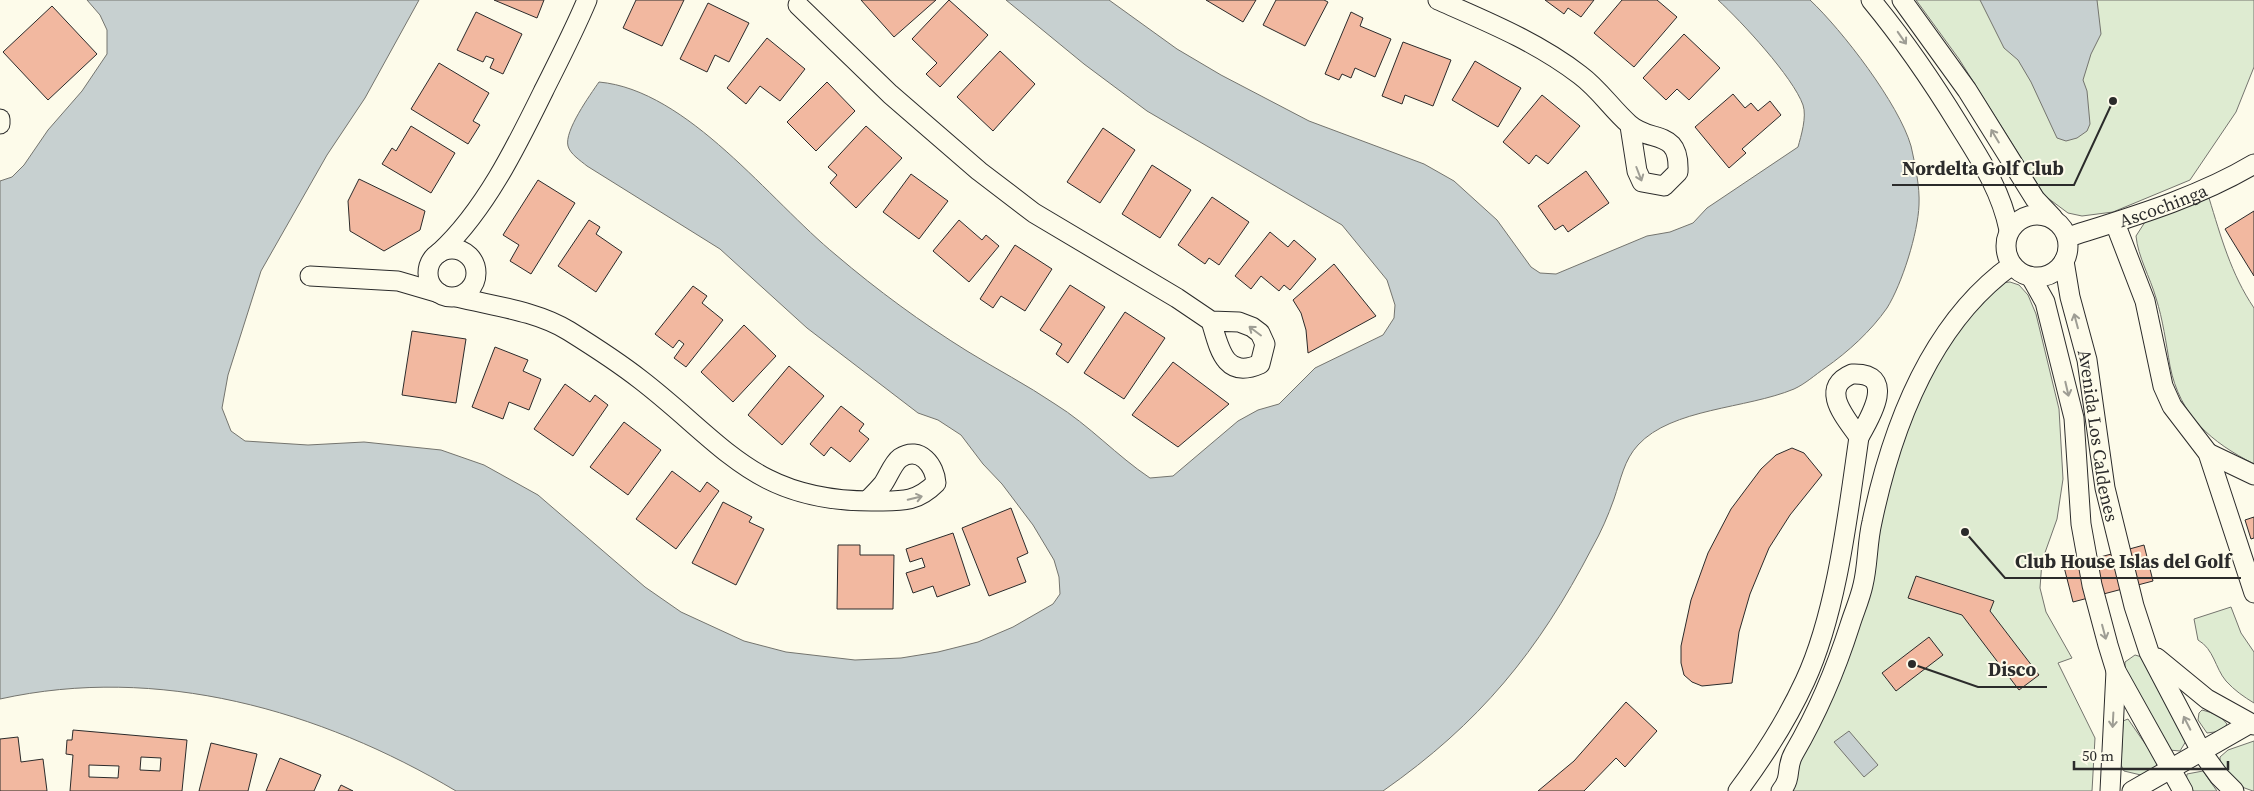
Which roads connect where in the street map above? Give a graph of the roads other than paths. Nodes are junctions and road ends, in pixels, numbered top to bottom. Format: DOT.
graph roads {
  1 [pos="587,0"];
  2 [pos="1438,0"];
  3 [pos="1871,0"];
  4 [pos="1902,0"];
  5 [pos="794,2"];
  6 [pos="0,119"];
  7 [pos="0,124"];
  8 [pos="1630,126"];
  9 [pos="2254,164"];
  10 [pos="2053,218"];
  11 [pos="469,219"];
  12 [pos="2115,223"];
  13 [pos="2010,230"];
  14 [pos="2068,237"];
  15 [pos="436,256"];
  16 [pos="2064,262"];
  17 [pos="2012,265"];
  18 [pos="474,266"];
  19 [pos="310,276"];
  20 [pos="2031,277"];
  21 [pos="398,281"];
  22 [pos="448,295"];
  23 [pos="506,309"];
  24 [pos="1211,321"];
  25 [pos="1859,437"];
  26 [pos="2208,453"];
  27 [pos="2254,475"];
  28 [pos="867,501"];
  29 [pos="2254,592"];
  30 [pos="2150,652"];
  31 [pos="2116,672"];
  32 [pos="2251,724"];
  33 [pos="2201,751"];
  34 [pos="2171,769"];
  35 [pos="1738,791"];
  36 [pos="1781,791"];
  37 [pos="2110,791"];
  38 [pos="2132,791"];
  39 [pos="2183,791"];
  40 [pos="2234,791"];
  1 -- 11 [label="street"];
  2 -- 8 [label="street"];
  3 -- 13 [label="street, one-way"];
  10 -- 4 [label="street, one-way"];
  5 -- 24 [label="street"];
  6 -- 7 [label="street"];
  9 -- 12 [label="street, Ascochinga"];
  10 -- 13 [label="street"];
  10 -- 14 [label="street"];
  11 -- 15 [label="street"];
  11 -- 18 [label="street"];
  12 -- 14 [label="street, Ascochinga"];
  12 -- 26 [label="street"];
  13 -- 17 [label="street"];
  14 -- 16 [label="street"];
  15 -- 18 [label="street"];
  15 -- 21 [label="street"];
  15 -- 22 [label="street"];
  16 -- 20 [label="street"];
  30 -- 16 [label="street, Avenida Los Caldenes, one-way"];
  17 -- 20 [label="street"];
  17 -- 36 [label="street"];
  18 -- 22 [label="street"];
  18 -- 23 [label="street"];
  19 -- 21 [label="street"];
  20 -- 31 [label="street, Avenida Los Caldenes, one-way"];
  21 -- 22 [label="street"];
  22 -- 23 [label="street"];
  23 -- 28 [label="street"];
  25 -- 35 [label="street"];
  26 -- 27 [label="street"];
  26 -- 29 [label="street"];
  30 -- 32 [label="street"];
  33 -- 30 [label="street, Avenida Los Caldenes, one-way"];
  31 -- 34 [label="street, Avenida Los Caldenes"];
  31 -- 37 [label="street, one-way"];
  32 -- 33 [label="street"];
  33 -- 34 [label="street"];
  33 -- 40 [label="street, Avenida Los Caldenes"];
  34 -- 38 [label="street"];
  34 -- 39 [label="street, Avenida Los Caldenes"];
}
